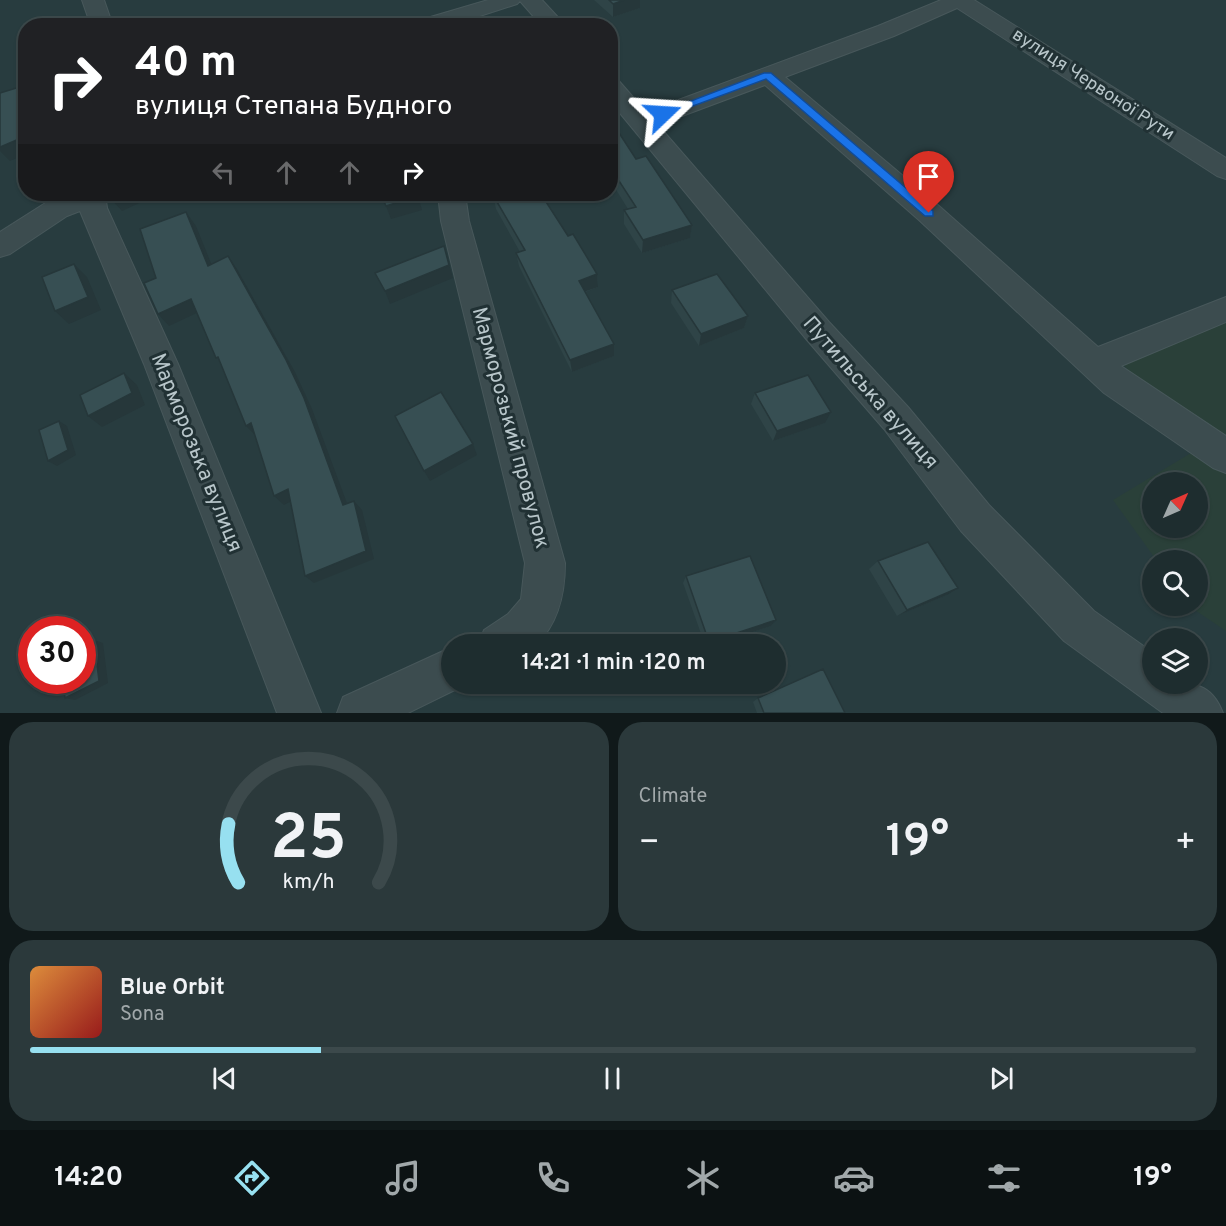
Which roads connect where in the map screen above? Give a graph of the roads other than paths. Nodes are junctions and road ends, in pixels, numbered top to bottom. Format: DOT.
graph roads {
  1 [pos="93,0"];
  2 [pos="510,0"];
  3 [pos="530,0"];
  4 [pos="959,0"];
  5 [pos="99,18"];
  6 [pos="451,18"];
  7 [pos="547,18"];
  8 [pos="768,75"];
  9 [pos="618,97"];
  10 [pos="642,122"];
  11 [pos="1226,170"];
  12 [pos="76,201"];
  13 [pos="92,201"];
  14 [pos="451,201"];
  15 [pos="0,246"];
  16 [pos="1226,309"];
  17 [pos="1094,363"];
  18 [pos="1226,456"];
  19 [pos="516,634"];
  20 [pos="1142,671"];
  21 [pos="441,675"];
  22 [pos="1174,694"];
  23 [pos="375,711"];
  24 [pos="299,713"];
  25 [pos="1201,713"];
  1 -- 5 [label="street"];
  2 -- 6 [label="street"];
  3 -- 7 [label="street"];
  4 -- 8 [label="street"];
  4 -- 11 [label="street, вулиця Червоної Рути"];
  8 -- 10 [label="street"];
  8 -- 17 [label="street"];
  9 -- 10 [label="street, Путильська вулиця"];
  10 -- 20 [label="street, Путильська вулиця"];
  12 -- 15 [label="street"];
  13 -- 24 [label="street, Марморозька вулиця"];
  14 -- 19 [label="street, Марморозький провулок"];
  16 -- 17 [label="street"];
  17 -- 18 [label="street"];
  21 -- 23 [label="street"];
  22 -- 25 [label="street"];
}
